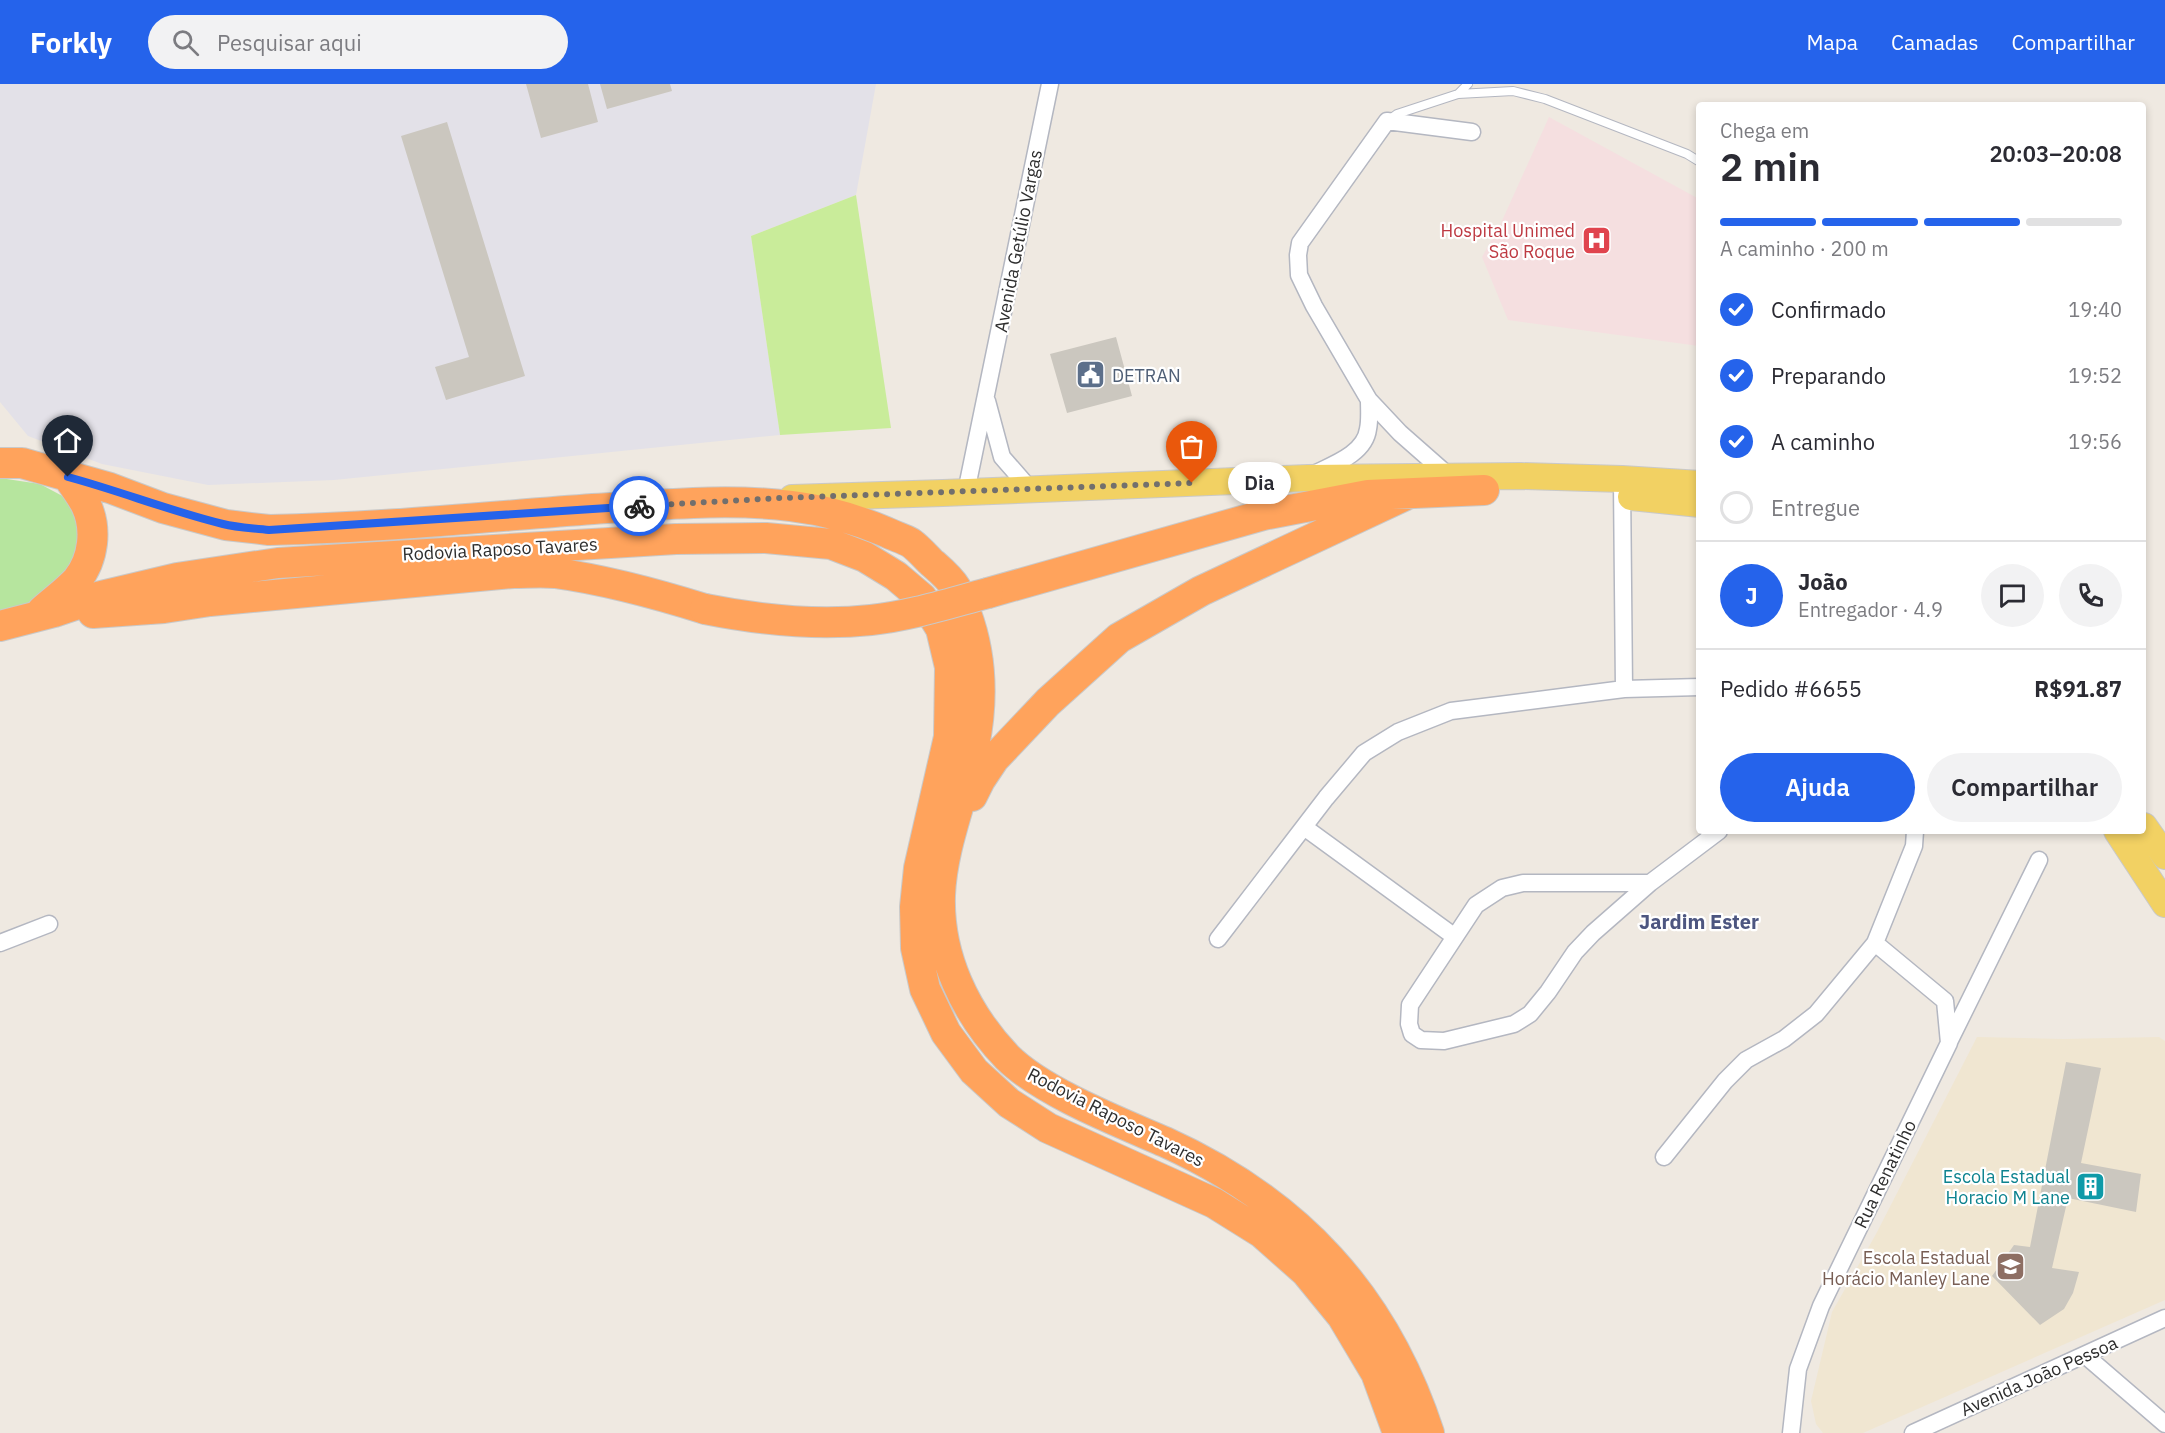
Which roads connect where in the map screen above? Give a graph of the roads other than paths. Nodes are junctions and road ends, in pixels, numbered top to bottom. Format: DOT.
graph roads {
  1 [pos="1050,84"];
  2 [pos="1468,84"];
  3 [pos="1458,94"];
  4 [pos="1387,121"];
  5 [pos="1472,132"];
  6 [pos="1696,160"];
  7 [pos="986,398"];
  8 [pos="1370,400"];
  9 [pos="7,457"];
  10 [pos="68,477"];
  11 [pos="1450,477"];
  12 [pos="1308,478"];
  13 [pos="1696,484"];
  14 [pos="1622,488"];
  15 [pos="1030,489"];
  16 [pos="1484,490"];
  17 [pos="966,492"];
  18 [pos="1408,494"];
  19 [pos="692,502"];
  20 [pos="1696,503"];
  21 [pos="44,614"];
  22 [pos="0,626"];
  23 [pos="1696,687"];
  24 [pos="1624,689"];
  25 [pos="953,827"];
  26 [pos="1304,827"];
  27 [pos="2146,829"];
  28 [pos="1715,834"];
  29 [pos="1915,834"];
  30 [pos="2119,834"];
  31 [pos="2165,856"];
  32 [pos="2039,860"];
  33 [pos="1650,883"];
  34 [pos="2165,904"];
  35 [pos="49,924"];
  36 [pos="1455,937"];
  37 [pos="1218,939"];
  38 [pos="1875,942"];
  39 [pos="0,943"];
  40 [pos="1949,1042"];
  41 [pos="1664,1157"];
  42 [pos="2165,1318"];
  43 [pos="2086,1356"];
  44 [pos="2165,1424"];
  45 [pos="1398,1433"];
  46 [pos="1429,1433"];
  47 [pos="1791,1433"];
  48 [pos="1913,1433"];
  1 -- 7 [label="street, Avenida Getúlio Vargas"];
  2 -- 3 [label="lane"];
  3 -- 4 [label="lane"];
  3 -- 6 [label="lane"];
  4 -- 5 [label="street"];
  4 -- 8 [label="street"];
  7 -- 15 [label="street, Avenida Getúlio Vargas"];
  7 -- 17 [label="street, Avenida Getúlio Vargas"];
  8 -- 11 [label="street"];
  8 -- 12 [label="street"];
  9 -- 10 [label="highway, Rodovia Raposo Tavares"];
  10 -- 19 [label="highway, Rodovia Raposo Tavares"];
  10 -- 21 [label="highway"];
  11 -- 12 [label="main road"];
  11 -- 14 [label="main road"];
  12 -- 15 [label="main road"];
  13 -- 14 [label="main road"];
  14 -- 16 [label="main road"];
  14 -- 20 [label="main road"];
  14 -- 24 [label="street"];
  15 -- 17 [label="main road"];
  16 -- 18 [label="highway"];
  17 -- 19 [label="main road"];
  18 -- 21 [label="highway, bridge"];
  18 -- 25 [label="highway"];
  19 -- 25 [label="highway, Rodovia Raposo Tavares"];
  21 -- 22 [label="highway, Rodovia Raposo Tavares"];
  21 -- 45 [label="highway, Rodovia Raposo Tavares"];
  23 -- 24 [label="street"];
  24 -- 26 [label="street"];
  25 -- 46 [label="highway, Rodovia Raposo Tavares"];
  26 -- 36 [label="street"];
  26 -- 37 [label="street"];
  27 -- 31 [label="main road"];
  28 -- 33 [label="street"];
  29 -- 38 [label="street"];
  30 -- 34 [label="main road"];
  32 -- 40 [label="street, Rua Renatinho"];
  33 -- 36 [label="street"];
  33 -- 36 [label="street"];
  35 -- 39 [label="street"];
  38 -- 40 [label="street"];
  38 -- 41 [label="street"];
  40 -- 47 [label="street, Rua Renatinho"];
  42 -- 43 [label="street, Avenida João Pessoa"];
  43 -- 44 [label="street"];
  43 -- 48 [label="street, Avenida João Pessoa"];
}
